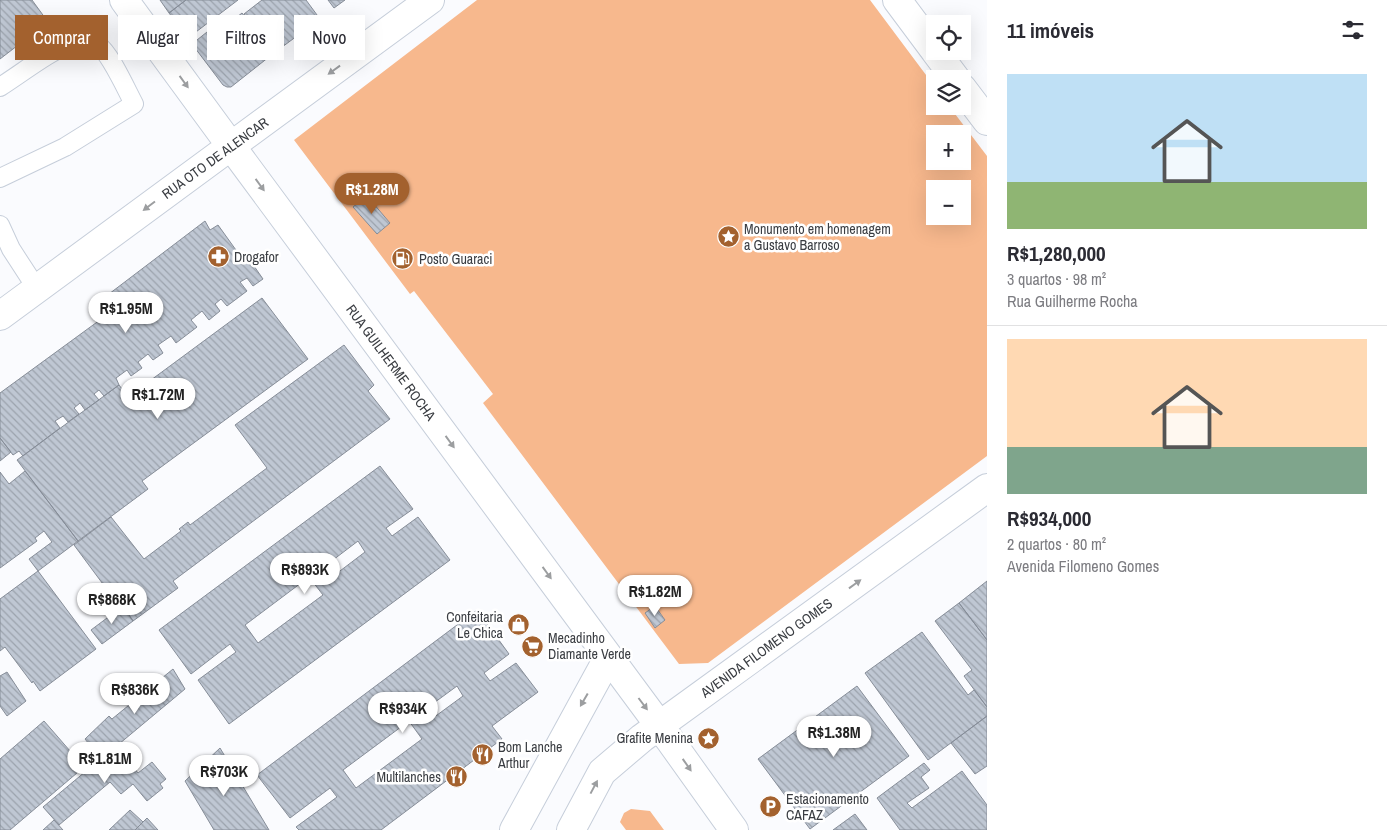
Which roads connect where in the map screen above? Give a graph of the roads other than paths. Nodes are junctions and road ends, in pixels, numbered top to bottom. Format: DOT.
graph roads {
  1 [pos="124,0"];
  2 [pos="430,0"];
  3 [pos="897,0"];
  4 [pos="926,39"];
  5 [pos="0,88"];
  6 [pos="971,100"];
  7 [pos="987,121"];
  8 [pos="231,146"];
  9 [pos="0,178"];
  10 [pos="0,225"];
  11 [pos="37,289"];
  12 [pos="0,316"];
  13 [pos="987,488"];
  14 [pos="608,658"];
  15 [pos="659,725"];
  16 [pos="514,830"];
  17 [pos="571,830"];
  18 [pos="734,830"];
  1 -- 8 [label="street, RUA GUILHERME ROCHA, one-way"];
  2 -- 8 [label="street, RUA OTO DE ALENCAR, one-way"];
  3 -- 4 [label="street"];
  5 -- 9 [label="lane"];
  6 -- 7 [label="street"];
  8 -- 11 [label="street, RUA OTO DE ALENCAR, one-way"];
  8 -- 14 [label="street, RUA GUILHERME ROCHA, one-way"];
  10 -- 11 [label="lane"];
  11 -- 12 [label="street, RUA OTO DE ALENCAR"];
  15 -- 13 [label="street, AVENIDA FILOMENO GOMES, one-way"];
  14 -- 15 [label="street, RUA GUILHERME ROCHA, one-way"];
  14 -- 16 [label="street, one-way"];
  17 -- 15 [label="street, AVENIDA FILOMENO GOMES, one-way"];
  15 -- 18 [label="street, RUA GUILHERME ROCHA, one-way"];
}
